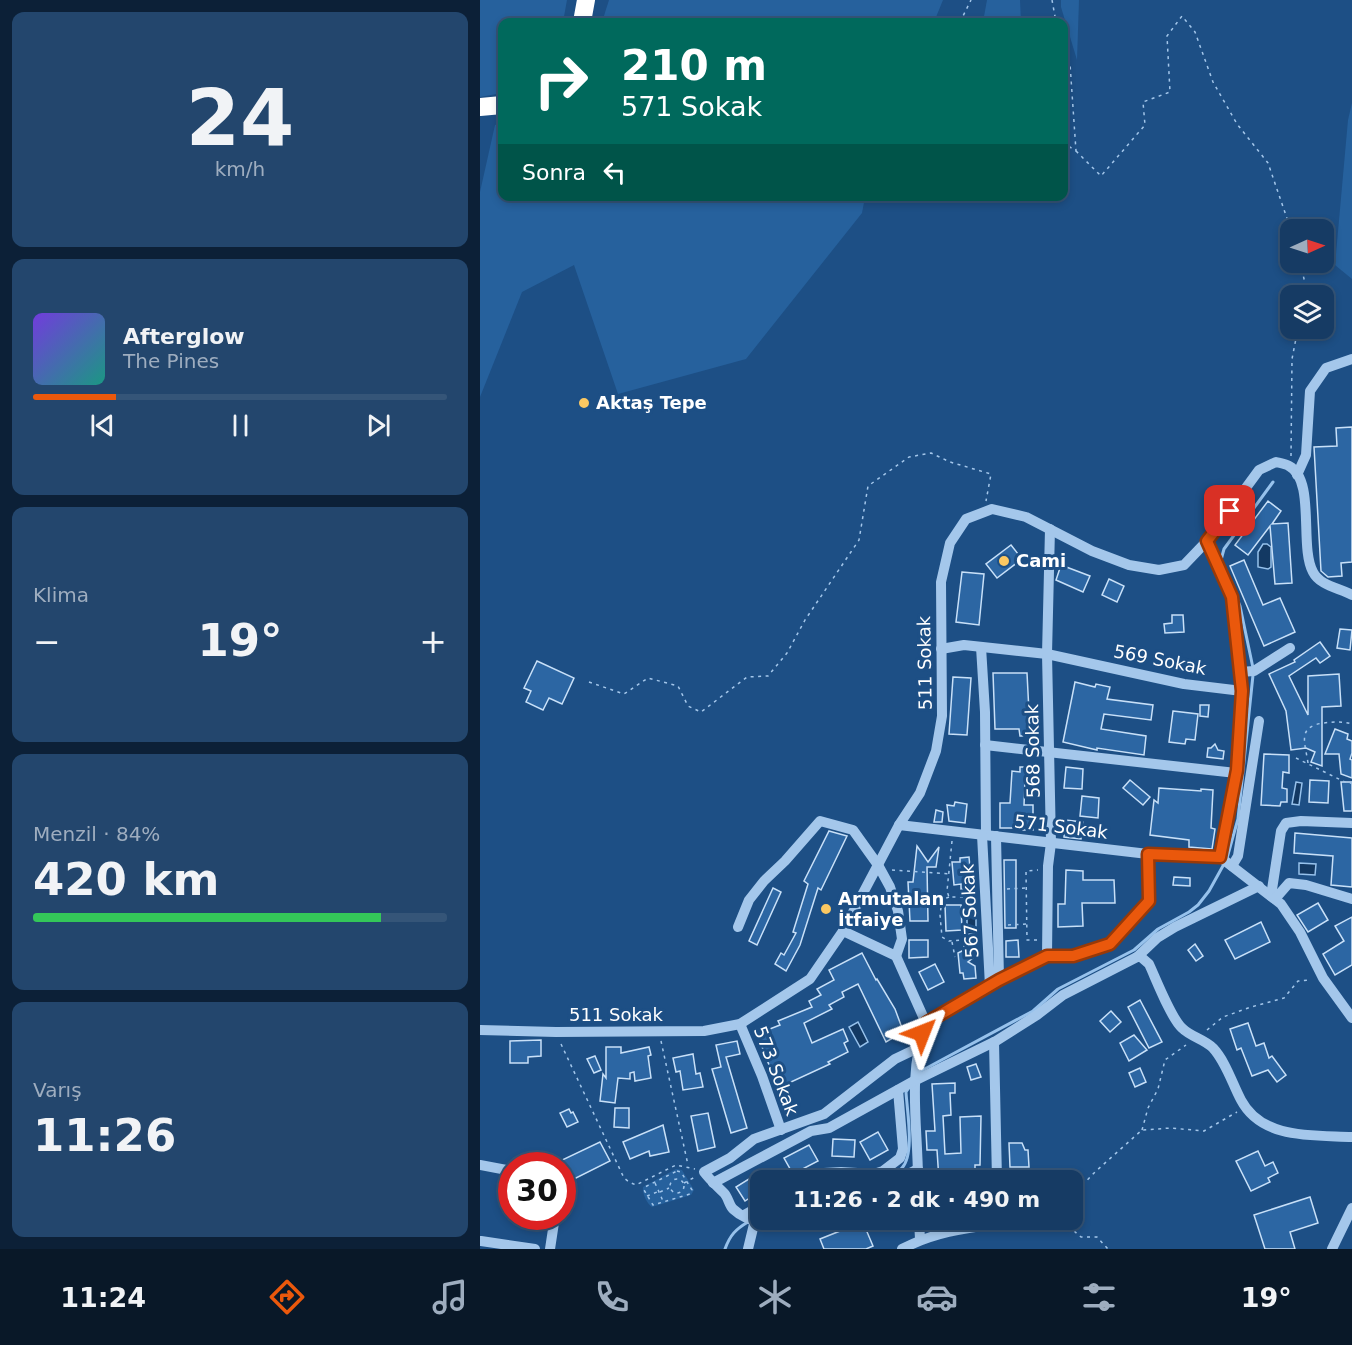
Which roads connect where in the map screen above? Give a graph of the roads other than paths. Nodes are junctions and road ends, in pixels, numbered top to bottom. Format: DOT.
graph roads {
  1 [pos="586,0"];
  2 [pos="583,18"];
  3 [pos="498,105"];
  4 [pos="480,107"];
  5 [pos="1352,359"];
  6 [pos="1294,471"];
  7 [pos="1050,529"];
  8 [pos="1207,541"];
  9 [pos="1352,595"];
  10 [pos="981,647"];
  11 [pos="1290,648"];
  12 [pos="941,649"];
  13 [pos="1047,654"];
  14 [pos="1248,672"];
  15 [pos="1242,691"];
  16 [pos="1259,721"];
  17 [pos="985,745"];
  18 [pos="1049,751"];
  19 [pos="1236,773"];
  20 [pos="1352,823"];
  21 [pos="899,825"];
  22 [pos="988,836"];
  23 [pos="1051,843"];
  24 [pos="1148,854"];
  25 [pos="1226,861"];
  26 [pos="881,870"];
  27 [pos="1259,886"];
  28 [pos="1273,898"];
  29 [pos="1352,899"];
  30 [pos="738,927"];
  31 [pos="843,931"];
  32 [pos="896,956"];
  33 [pos="1047,956"];
  34 [pos="1137,957"];
  35 [pos="994,983"];
  36 [pos="1352,1018"];
  37 [pos="926,1023"];
  38 [pos="740,1024"];
  39 [pos="480,1030"];
  40 [pos="994,1042"];
  41 [pos="918,1048"];
  42 [pos="914,1081"];
  43 [pos="898,1090"];
  44 [pos="781,1130"];
  45 [pos="1352,1137"];
  46 [pos="480,1165"];
  47 [pos="498,1168"];
  48 [pos="884,1170"];
  49 [pos="918,1170"];
  50 [pos="997,1170"];
  51 [pos="713,1183"];
  52 [pos="1352,1208"];
  53 [pos="750,1212"];
  54 [pos="744,1215"];
  55 [pos="750,1218"];
  56 [pos="553,1230"];
  57 [pos="753,1230"];
  58 [pos="920,1230"];
  59 [pos="955,1230"];
  60 [pos="920,1239"];
  61 [pos="481,1241"];
  62 [pos="527,1248"];
  63 [pos="550,1249"];
  64 [pos="748,1249"];
  65 [pos="902,1249"];
  66 [pos="1332,1249"];
  1 -- 2 [label="highway"];
  3 -- 4 [label="highway"];
  5 -- 6 [label="street"];
  6 -- 8 [label="street"];
  6 -- 9 [label="street"];
  7 -- 8 [label="street"];
  7 -- 12 [label="street, 511 Sokak"];
  7 -- 13 [label="street, 568 Sokak"];
  8 -- 14 [label="street"];
  10 -- 12 [label="street, 569 Sokak"];
  10 -- 13 [label="street, 569 Sokak"];
  10 -- 17 [label="street"];
  11 -- 14 [label="street"];
  12 -- 21 [label="street, 511 Sokak"];
  13 -- 15 [label="street, 569 Sokak"];
  13 -- 18 [label="street, 568 Sokak"];
  14 -- 15 [label="street"];
  15 -- 19 [label="street"];
  16 -- 25 [label="street"];
  17 -- 18 [label="street"];
  17 -- 22 [label="street"];
  18 -- 19 [label="street"];
  18 -- 23 [label="street, 568 Sokak"];
  19 -- 25 [label="street"];
  20 -- 28 [label="street"];
  21 -- 22 [label="street, 571 Sokak"];
  21 -- 26 [label="street, 511 Sokak"];
  22 -- 23 [label="street, 571 Sokak"];
  22 -- 35 [label="street, 567 Sokak"];
  22 -- 35 [label="street, 567 Sokak"];
  23 -- 24 [label="street, 571 Sokak"];
  23 -- 33 [label="street, 568 Sokak"];
  24 -- 25 [label="street, 571 Sokak"];
  24 -- 33 [label="street"];
  25 -- 27 [label="street"];
  26 -- 30 [label="street"];
  26 -- 31 [label="street, 511 Sokak"];
  26 -- 32 [label="street"];
  27 -- 28 [label="street"];
  27 -- 34 [label="street"];
  28 -- 29 [label="street"];
  28 -- 36 [label="street"];
  31 -- 32 [label="street"];
  31 -- 38 [label="street, 511 Sokak"];
  32 -- 37 [label="street"];
  33 -- 35 [label="street"];
  34 -- 40 [label="street"];
  34 -- 45 [label="street"];
  35 -- 37 [label="street"];
  37 -- 41 [label="street"];
  38 -- 39 [label="street, 511 Sokak"];
  38 -- 44 [label="street, 573 Sokak"];
  40 -- 42 [label="street"];
  40 -- 50 [label="street"];
  41 -- 42 [label="street"];
  41 -- 44 [label="street"];
  42 -- 43 [label="street"];
  42 -- 49 [label="street"];
  43 -- 48 [label="street"];
  43 -- 51 [label="street"];
  44 -- 51 [label="street"];
  46 -- 47 [label="street"];
  51 -- 54 [label="street"];
  52 -- 66 [label="street"];
  53 -- 54 [label="street"];
  54 -- 55 [label="street"];
  56 -- 63 [label="street"];
  57 -- 64 [label="street"];
  58 -- 60 [label="street"];
  59 -- 60 [label="street"];
  60 -- 65 [label="street"];
  61 -- 62 [label="street"];
}
